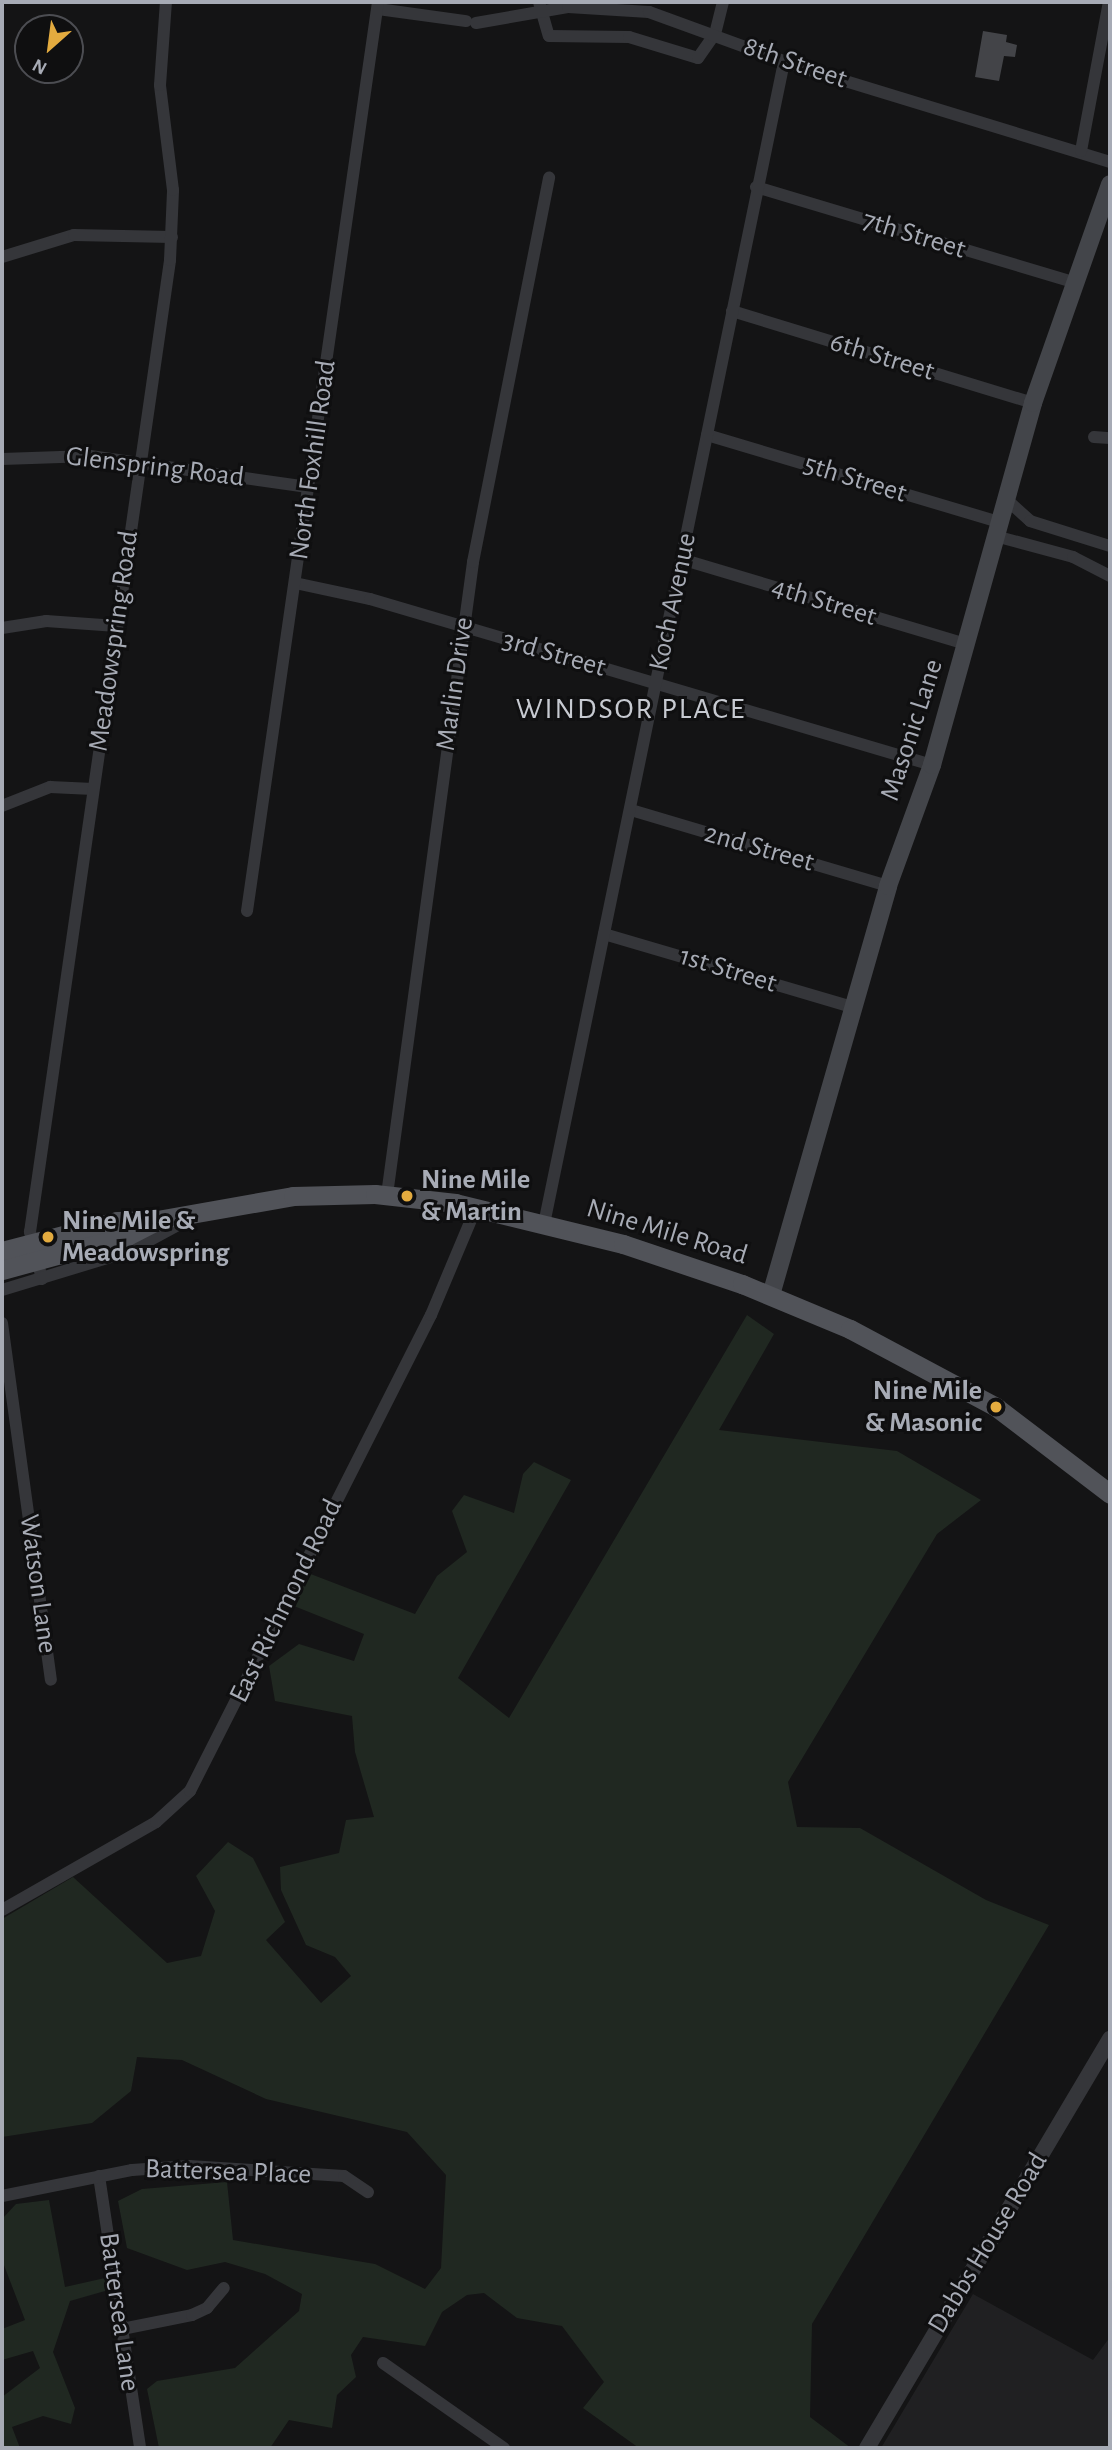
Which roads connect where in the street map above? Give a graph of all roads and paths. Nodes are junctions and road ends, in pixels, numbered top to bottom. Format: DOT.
graph roads {
  1 [pos="166,2"];
  2 [pos="723,2"];
  3 [pos="1109,2"];
  4 [pos="378,5"];
  5 [pos="541,12"];
  6 [pos="715,34"];
  7 [pos="784,62"];
  8 [pos="1081,152"];
  9 [pos="1110,162"];
  10 [pos="549,177"];
  11 [pos="1110,184"];
  12 [pos="756,187"];
  13 [pos="172,237"];
  14 [pos="2,257"];
  15 [pos="1072,282"];
  16 [pos="732,311"];
  17 [pos="1033,402"];
  18 [pos="707,435"];
  19 [pos="1094,437"];
  20 [pos="1110,438"];
  21 [pos="2,459"];
  22 [pos="141,462"];
  23 [pos="308,487"];
  24 [pos="1007,500"];
  25 [pos="1001,530"];
  26 [pos="1110,546"];
  27 [pos="681,559"];
  28 [pos="1110,576"];
  29 [pos="295,583"];
  30 [pos="117,625"];
  31 [pos="2,628"];
  32 [pos="463,628"];
  33 [pos="967,644"];
  34 [pos="656,683"];
  35 [pos="932,765"];
  36 [pos="93,789"];
  37 [pos="2,806"];
  38 [pos="631,810"];
  39 [pos="888,886"];
  40 [pos="247,911"];
  41 [pos="604,934"];
  42 [pos="852,1007"];
  43 [pos="387,1195"];
  44 [pos="476,1208"];
  45 [pos="205,1210"];
  46 [pos="544,1224"];
  47 [pos="2,1251"];
  48 [pos="36,1261"];
  49 [pos="2,1270"];
  50 [pos="2,1290"];
  51 [pos="771,1295"];
  52 [pos="2,1322"];
  53 [pos="1110,1494"];
  54 [pos="51,1680"];
  55 [pos="2,1910"];
  56 [pos="1110,2039"];
  57 [pos="99,2176"];
  58 [pos="368,2192"];
  59 [pos="2,2196"];
  60 [pos="224,2288"];
  61 [pos="122,2329"];
  62 [pos="383,2363"];
  63 [pos="139,2448"];
  64 [pos="505,2448"];
  65 [pos="867,2448"];
  1 -- 13 [label="street, Meadowspring Road"];
  2 -- 6 [label="street"];
  3 -- 8 [label="street"];
  4 -- 5 [label="street, 8th Street"];
  4 -- 23 [label="street, North Foxhill Road"];
  5 -- 6 [label="street, 8th Street"];
  5 -- 6 [label="street"];
  6 -- 7 [label="street, 8th Street"];
  7 -- 8 [label="street, 8th Street"];
  7 -- 12 [label="street, Koch Avenue"];
  8 -- 9 [label="street, 8th Street"];
  10 -- 32 [label="street, Marlin Drive"];
  11 -- 15 [label="main road, Masonic Lane"];
  12 -- 15 [label="street, 7th Street"];
  12 -- 16 [label="street, Koch Avenue"];
  13 -- 14 [label="street"];
  13 -- 22 [label="street, Meadowspring Road"];
  15 -- 17 [label="main road, Masonic Lane"];
  16 -- 17 [label="street, 6th Street"];
  16 -- 18 [label="street, Koch Avenue"];
  17 -- 24 [label="main road, Masonic Lane"];
  18 -- 25 [label="street, 5th Street"];
  18 -- 27 [label="street, Koch Avenue"];
  19 -- 20 [label="street"];
  21 -- 22 [label="street, Glenspring Road"];
  22 -- 23 [label="street, Glenspring Road"];
  22 -- 30 [label="street, Meadowspring Road"];
  23 -- 29 [label="street, North Foxhill Road"];
  24 -- 25 [label="main road, Masonic Lane"];
  24 -- 26 [label="street"];
  25 -- 28 [label="street, 5th Street"];
  25 -- 33 [label="main road, Masonic Lane"];
  27 -- 33 [label="street, 4th Street"];
  27 -- 34 [label="street, Koch Avenue"];
  29 -- 32 [label="street, 3rd Street"];
  29 -- 40 [label="street, North Foxhill Road"];
  30 -- 31 [label="street"];
  30 -- 36 [label="street, Meadowspring Road"];
  32 -- 34 [label="street, 3rd Street"];
  32 -- 43 [label="street, Marlin Drive"];
  33 -- 35 [label="main road, Masonic Lane"];
  34 -- 35 [label="street, 3rd Street"];
  34 -- 38 [label="street, Koch Avenue"];
  35 -- 39 [label="main road, Masonic Lane"];
  36 -- 37 [label="street"];
  36 -- 48 [label="street, Meadowspring Road"];
  38 -- 39 [label="street, 2nd Street"];
  38 -- 41 [label="street, Koch Avenue"];
  39 -- 42 [label="main road, Masonic Lane"];
  41 -- 42 [label="street, 1st Street"];
  41 -- 46 [label="street, Koch Avenue"];
  42 -- 51 [label="main road, Masonic Lane"];
  43 -- 44 [label="main road, Nine Mile Road"];
  43 -- 45 [label="main road, Nine Mile Road"];
  44 -- 46 [label="main road, Nine Mile Road"];
  44 -- 55 [label="street, East Richmond Road"];
  45 -- 48 [label="main road, Nine Mile Road"];
  45 -- 48 [label="street"];
  46 -- 51 [label="main road, Nine Mile Road"];
  47 -- 48 [label="main road, Nine Mile Road"];
  48 -- 49 [label="main road, Nine Mile Road"];
  48 -- 50 [label="street"];
  51 -- 53 [label="main road, Nine Mile Road"];
  52 -- 54 [label="street, Watson Lane"];
  56 -- 65 [label="street, Dabbs House Road"];
  57 -- 58 [label="street, Battersea Place"];
  57 -- 59 [label="street, Battersea Place"];
  57 -- 61 [label="street, Battersea Lane"];
  60 -- 61 [label="street"];
  61 -- 63 [label="street, Battersea Lane"];
  62 -- 64 [label="street"];
}
